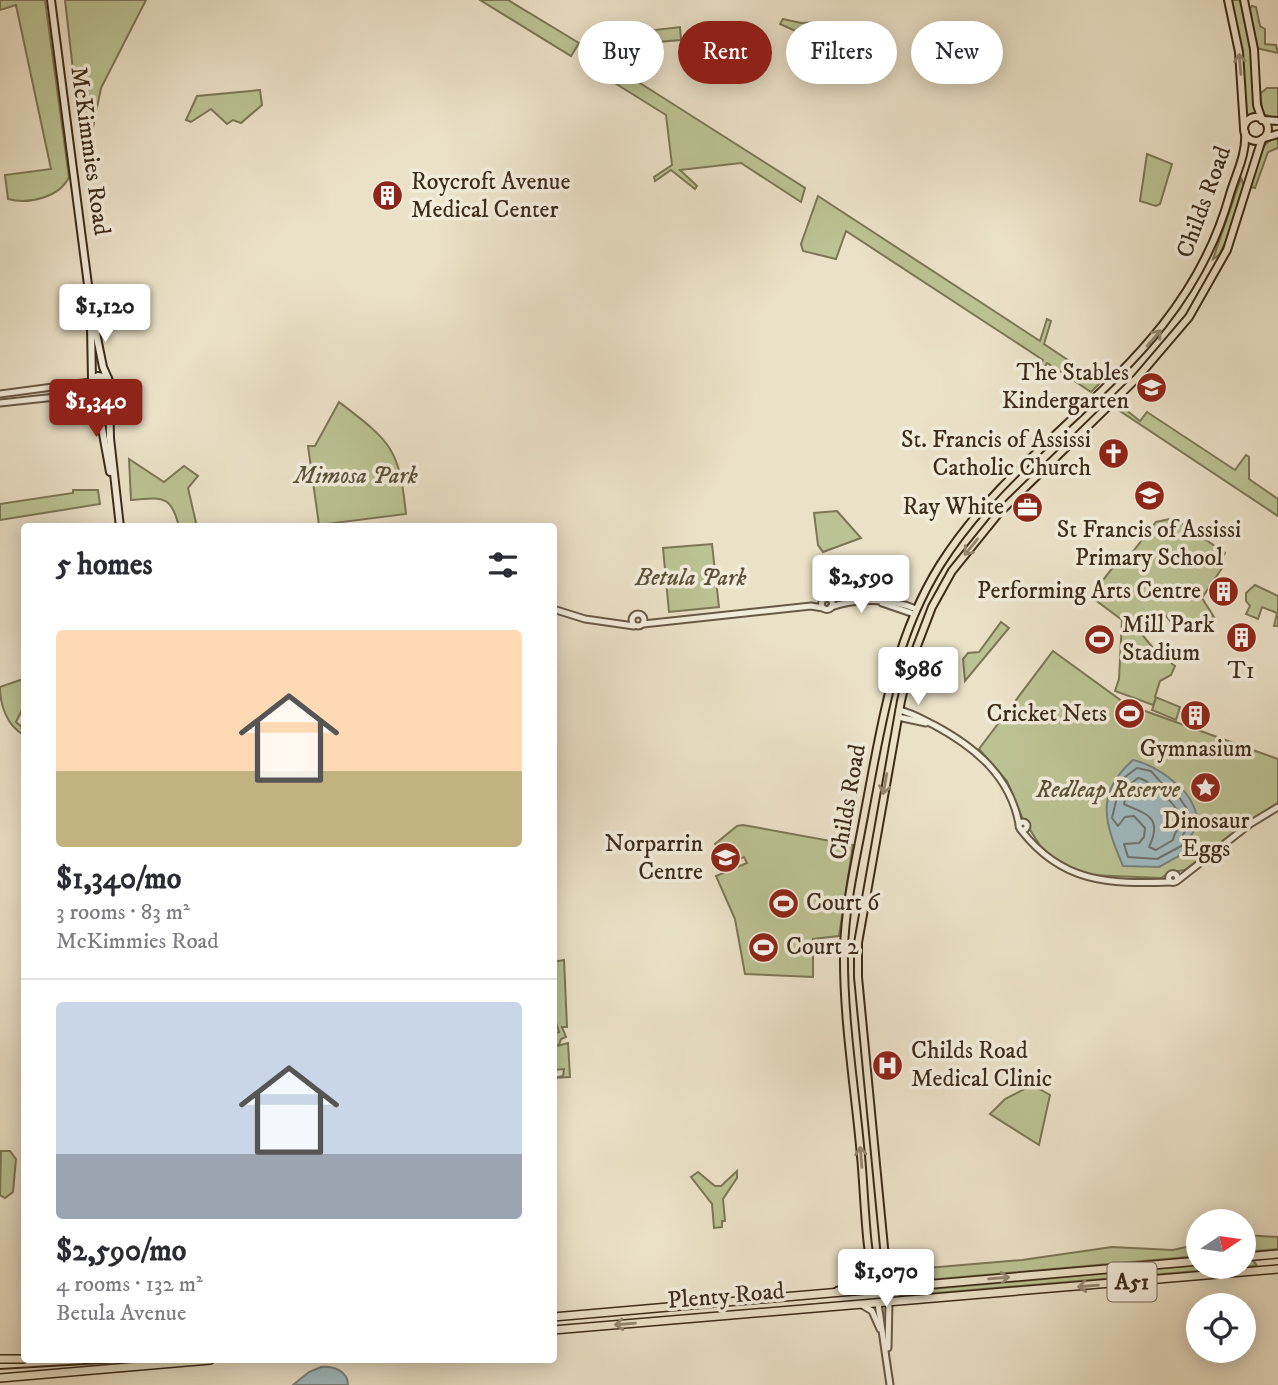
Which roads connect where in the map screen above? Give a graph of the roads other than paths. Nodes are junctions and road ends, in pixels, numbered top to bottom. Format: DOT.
graph roads {
  1 [pos="51,0"];
  2 [pos="1228,0"];
  3 [pos="1244,0"];
  4 [pos="1262,120"];
  5 [pos="1278,121"];
  6 [pos="1244,130"];
  7 [pos="1278,134"];
  8 [pos="1263,139"];
  9 [pos="1236,174"];
  10 [pos="1247,187"];
  11 [pos="1205,262"];
  12 [pos="1218,269"];
  13 [pos="91,308"];
  14 [pos="108,378"];
  15 [pos="91,381"];
  16 [pos="37,389"];
  17 [pos="109,392"];
  18 [pos="0,394"];
  19 [pos="94,394"];
  20 [pos="38,399"];
  21 [pos="0,404"];
  22 [pos="117,498"];
  23 [pos="120,523"];
  24 [pos="831,604"];
  25 [pos="822,605"];
  26 [pos="557,609"];
  27 [pos="915,612"];
  28 [pos="928,617"];
  29 [pos="632,618"];
  30 [pos="643,621"];
  31 [pos="614,623"];
  32 [pos="634,626"];
  33 [pos="884,710"];
  34 [pos="898,713"];
  35 [pos="1278,807"];
  36 [pos="847,1007"];
  37 [pos="861,1008"];
  38 [pos="848,1022"];
  39 [pos="850,1037"];
  40 [pos="865,1047"];
  41 [pos="870,1244"];
  42 [pos="884,1246"];
  43 [pos="1278,1254"];
  44 [pos="1256,1256"];
  45 [pos="1186,1262"];
  46 [pos="872,1269"];
  47 [pos="1278,1269"];
  48 [pos="905,1287"];
  49 [pos="888,1289"];
  50 [pos="876,1290"];
  51 [pos="828,1294"];
  52 [pos="889,1302"];
  53 [pos="878,1303"];
  54 [pos="861,1304"];
  55 [pos="557,1317"];
  56 [pos="557,1331"];
  57 [pos="883,1339"];
  58 [pos="0,1359"];
  59 [pos="21,1359"];
  60 [pos="173,1363"];
  61 [pos="889,1369"];
  62 [pos="0,1378"];
  63 [pos="890,1385"];
  1 -- 13 [label="main road, McKimmies Road"];
  6 -- 2 [label="main road, Childs Road, one-way"];
  3 -- 4 [label="main road"];
  4 -- 5 [label="main road"];
  4 -- 6 [label="main road"];
  4 -- 8 [label="main road"];
  6 -- 8 [label="main road"];
  6 -- 9 [label="main road, Childs Road"];
  7 -- 8 [label="main road"];
  8 -- 10 [label="main road, Childs Road"];
  9 -- 10 [label="main road"];
  9 -- 11 [label="main road, Childs Road"];
  10 -- 12 [label="main road, Childs Road"];
  11 -- 12 [label="main road"];
  27 -- 11 [label="main road, Childs Road, one-way"];
  12 -- 28 [label="main road, Childs Road, one-way"];
  13 -- 14 [label="main road, McKimmies Road"];
  13 -- 15 [label="main road, McKimmies Road"];
  14 -- 15 [label="main road"];
  14 -- 17 [label="main road"];
  15 -- 16 [label="street"];
  15 -- 19 [label="main road"];
  16 -- 18 [label="street"];
  16 -- 20 [label="street"];
  17 -- 19 [label="main road"];
  17 -- 22 [label="main road"];
  19 -- 20 [label="street"];
  19 -- 22 [label="main road"];
  20 -- 21 [label="street"];
  22 -- 23 [label="main road"];
  24 -- 25 [label="street"];
  24 -- 25 [label="street"];
  24 -- 27 [label="street"];
  25 -- 30 [label="street"];
  26 -- 31 [label="street"];
  27 -- 28 [label="main road"];
  27 -- 33 [label="main road, Childs Road"];
  28 -- 34 [label="main road, Childs Road"];
  29 -- 30 [label="street"];
  29 -- 31 [label="street"];
  29 -- 32 [label="street"];
  30 -- 32 [label="street"];
  31 -- 32 [label="street"];
  33 -- 34 [label="main road"];
  33 -- 36 [label="main road, Childs Road"];
  34 -- 35 [label="street"];
  34 -- 37 [label="main road, Childs Road, one-way"];
  36 -- 37 [label="main road"];
  36 -- 38 [label="main road, Childs Road"];
  37 -- 38 [label="main road"];
  37 -- 40 [label="main road, Childs Road"];
  38 -- 39 [label="main road, Childs Road"];
  39 -- 40 [label="main road"];
  41 -- 39 [label="main road, Childs Road, one-way"];
  40 -- 42 [label="main road, Childs Road"];
  41 -- 42 [label="main road"];
  41 -- 46 [label="main road, Childs Road"];
  42 -- 48 [label="main road"];
  42 -- 49 [label="main road, Childs Road"];
  43 -- 44 [label="highway"];
  48 -- 45 [label="highway, Plenty Road / A51, one-way"];
  46 -- 50 [label="main road, Childs Road"];
  46 -- 51 [label="main road"];
  47 -- 52 [label="highway, Plenty Road / A51, one-way"];
  48 -- 49 [label="highway, Plenty Road / A51"];
  49 -- 50 [label="highway, Plenty Road / A51"];
  49 -- 52 [label="highway, Childs Road"];
  50 -- 51 [label="highway, Plenty Road / A51"];
  50 -- 53 [label="highway, Childs Road"];
  51 -- 55 [label="highway, Plenty Road / A51"];
  52 -- 53 [label="highway, Plenty Road / A51"];
  52 -- 61 [label="street"];
  53 -- 54 [label="highway, Plenty Road / A51"];
  53 -- 57 [label="street"];
  54 -- 56 [label="highway, Plenty Road / A51, one-way"];
  54 -- 57 [label="street"];
  57 -- 61 [label="street"];
  58 -- 59 [label="highway"];
  60 -- 62 [label="highway"];
  61 -- 63 [label="street"];
}
